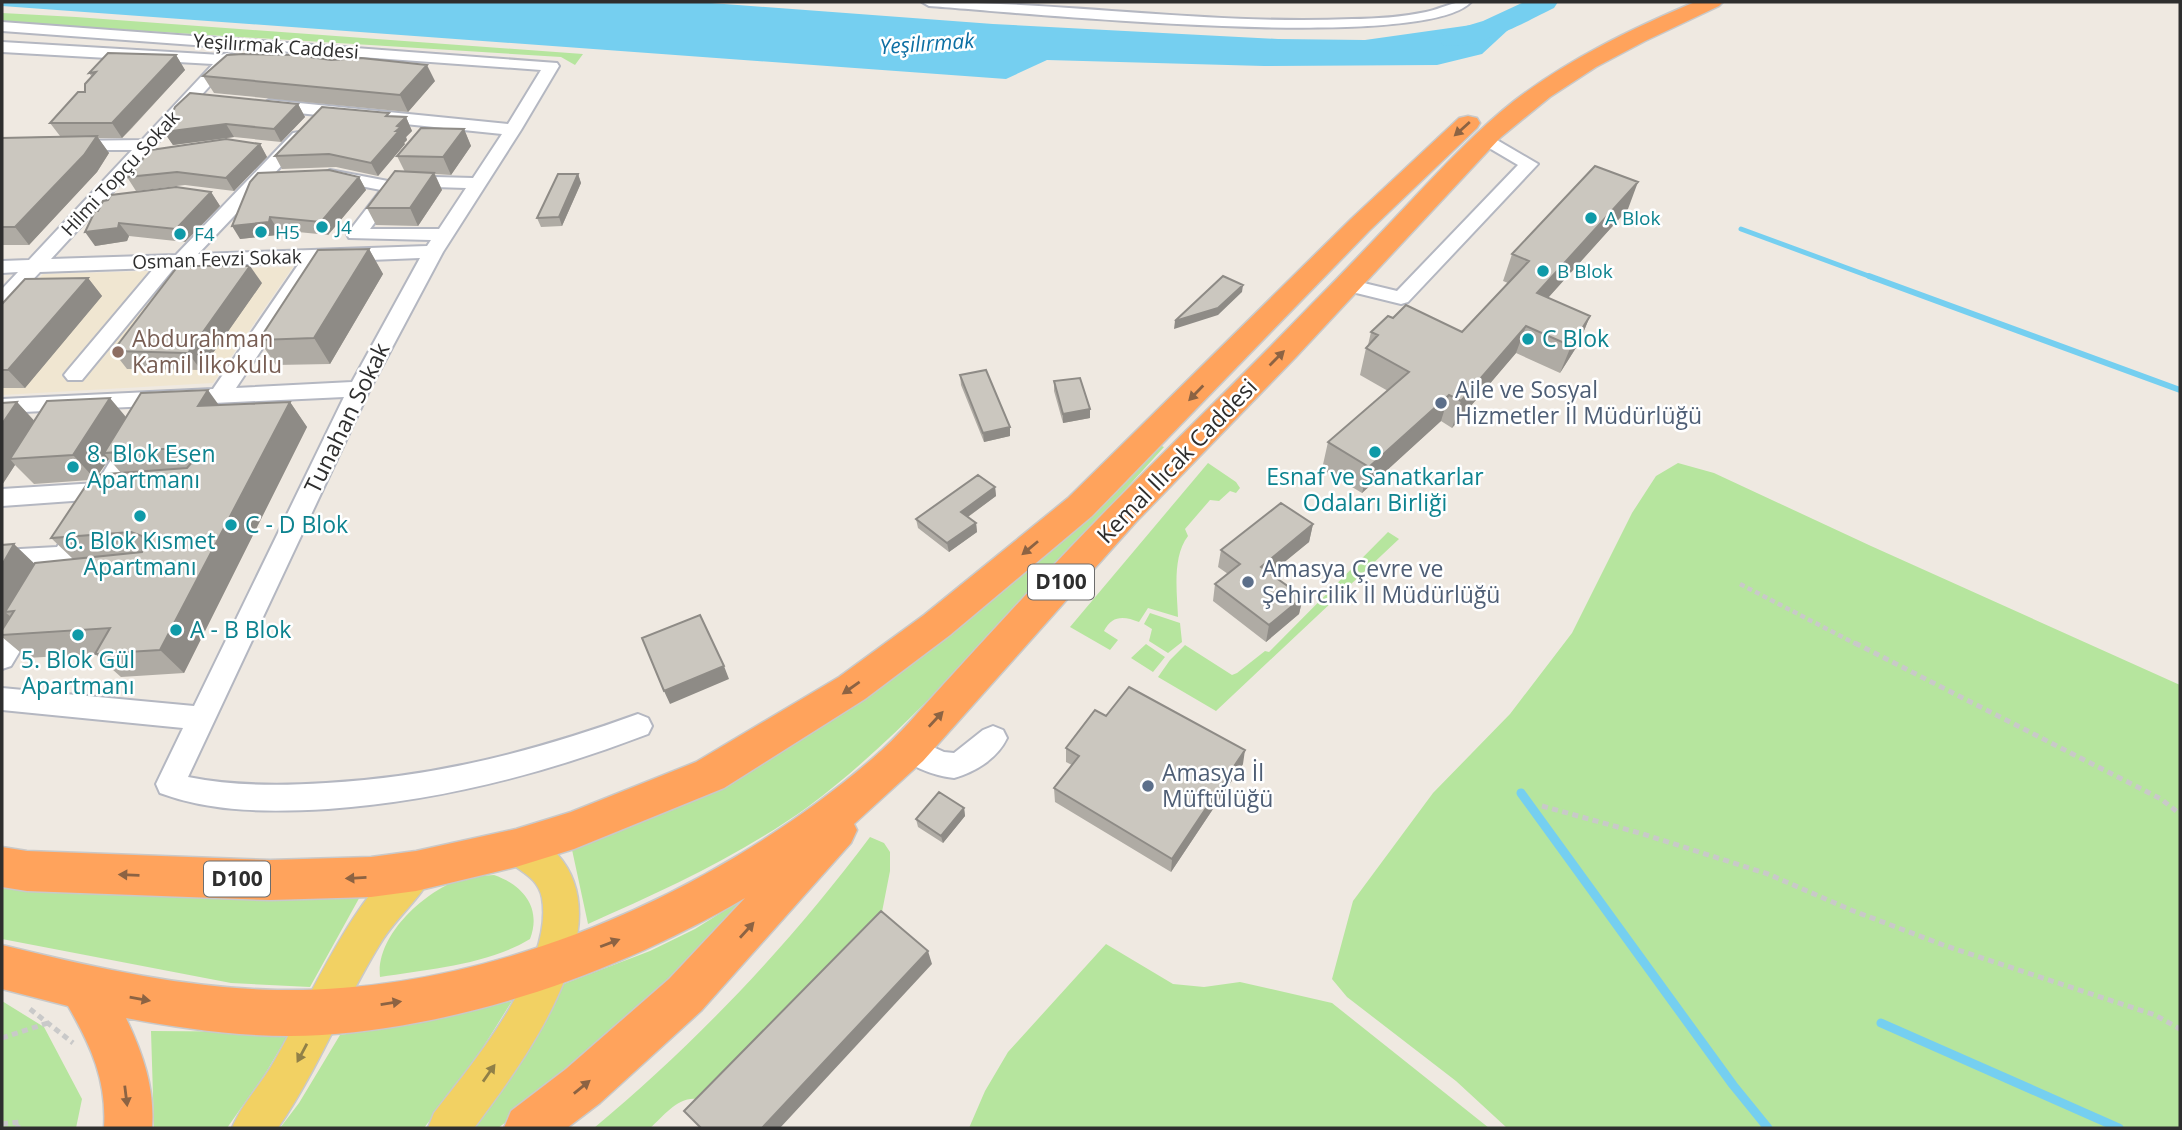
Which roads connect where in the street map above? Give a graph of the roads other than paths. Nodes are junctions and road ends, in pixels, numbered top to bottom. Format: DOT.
graph roads {
  1 [pos="929,2"];
  2 [pos="1464,2"];
  3 [pos="1665,2"];
  4 [pos="1712,2"];
  5 [pos="2,26"];
  6 [pos="238,45"];
  7 [pos="2,47"];
  8 [pos="224,60"];
  9 [pos="252,62"];
  10 [pos="335,67"];
  11 [pos="547,73"];
  12 [pos="192,98"];
  13 [pos="218,100"];
  14 [pos="258,104"];
  15 [pos="324,111"];
  16 [pos="510,134"];
  17 [pos="1485,138"];
  18 [pos="55,145"];
  19 [pos="260,148"];
  20 [pos="285,151"];
  21 [pos="149,153"];
  22 [pos="398,173"];
  23 [pos="311,176"];
  24 [pos="285,177"];
  25 [pos="260,178"];
  26 [pos="478,183"];
  27 [pos="212,197"];
  28 [pos="119,200"];
  29 [pos="239,200"];
  30 [pos="93,203"];
  31 [pos="438,243"];
  32 [pos="319,256"];
  33 [pos="175,261"];
  34 [pos="33,265"];
  35 [pos="2,267"];
  36 [pos="1347,285"];
  37 [pos="2,301"];
  38 [pos="75,374"];
  39 [pos="359,389"];
  40 [pos="219,396"];
  41 [pos="160,398"];
  42 [pos="71,402"];
  43 [pos="2,405"];
  44 [pos="56,426"];
  45 [pos="26,473"];
  46 [pos="131,489"];
  47 [pos="103,491"];
  48 [pos="5,502"];
  49 [pos="2,559"];
  50 [pos="64,569"];
  51 [pos="2,658"];
  52 [pos="2,699"];
  53 [pos="202,718"];
  54 [pos="638,726"];
  55 [pos="993,738"];
  56 [pos="899,758"];
  57 [pos="516,848"];
  58 [pos="2,867"];
  59 [pos="416,872"];
  60 [pos="550,965"];
  61 [pos="11,984"];
  62 [pos="83,988"];
  63 [pos="323,1012"];
  64 [pos="128,1128"];
  65 [pos="253,1128"];
  66 [pos="449,1128"];
  67 [pos="528,1128"];
  1 -- 2 [label="street"];
  3 -- 57 [label="highway, Kemal Ilıcak Caddesi / D100, one-way"];
  4 -- 17 [label="highway, Kemal Ilıcak Caddesi / D100"];
  5 -- 6 [label="street, Yeşilırmak Caddesi"];
  6 -- 8 [label="street, Hilmi Topçu Sokak"];
  6 -- 11 [label="street, Yeşilırmak Caddesi"];
  7 -- 8 [label="street"];
  8 -- 9 [label="street"];
  8 -- 12 [label="street, Hilmi Topçu Sokak"];
  10 -- 11 [label="street"];
  11 -- 16 [label="street, Tunahan Sokak"];
  12 -- 13 [label="street"];
  12 -- 21 [label="street, Hilmi Topçu Sokak"];
  14 -- 15 [label="street"];
  15 -- 16 [label="street"];
  15 -- 20 [label="street"];
  16 -- 26 [label="street, Tunahan Sokak"];
  17 -- 36 [label="highway, Kemal Ilıcak Caddesi / D100"];
  17 -- 36 [label="street"];
  18 -- 21 [label="street"];
  19 -- 20 [label="street"];
  20 -- 25 [label="street"];
  21 -- 30 [label="street, Hilmi Topçu Sokak"];
  22 -- 23 [label="street"];
  22 -- 26 [label="street"];
  22 -- 31 [label="street"];
  22 -- 32 [label="street"];
  24 -- 25 [label="street"];
  25 -- 29 [label="street"];
  26 -- 31 [label="street, Tunahan Sokak"];
  27 -- 29 [label="street"];
  28 -- 30 [label="street"];
  29 -- 33 [label="street"];
  30 -- 34 [label="street, Hilmi Topçu Sokak"];
  31 -- 32 [label="street, Osman Fevzi Sokak"];
  31 -- 39 [label="street, Tunahan Sokak"];
  32 -- 33 [label="street, Osman Fevzi Sokak"];
  32 -- 40 [label="street"];
  33 -- 34 [label="street, Osman Fevzi Sokak"];
  33 -- 38 [label="street"];
  34 -- 35 [label="street, Osman Fevzi Sokak"];
  34 -- 37 [label="street, Hilmi Topçu Sokak"];
  56 -- 36 [label="highway, Kemal Ilıcak Caddesi / D100, one-way"];
  39 -- 40 [label="street"];
  39 -- 53 [label="street, Tunahan Sokak"];
  40 -- 41 [label="street"];
  41 -- 42 [label="street"];
  41 -- 47 [label="street"];
  42 -- 43 [label="street"];
  42 -- 44 [label="street"];
  45 -- 48 [label="street"];
  46 -- 47 [label="street"];
  47 -- 48 [label="street"];
  47 -- 50 [label="street"];
  49 -- 50 [label="street"];
  50 -- 51 [label="street"];
  52 -- 53 [label="street"];
  53 -- 54 [label="street, Tunahan Sokak"];
  55 -- 56 [label="street"];
  60 -- 56 [label="highway, Kemal Ilıcak Caddesi / D100, one-way"];
  67 -- 56 [label="highway, one-way"];
  57 -- 59 [label="highway, Kemal Ilıcak Caddesi / D100"];
  57 -- 60 [label="main road"];
  59 -- 58 [label="highway, D100, one-way"];
  59 -- 63 [label="main road"];
  63 -- 60 [label="highway, Kemal Ilıcak Caddesi / D100, one-way"];
  66 -- 60 [label="main road, one-way"];
  61 -- 62 [label="highway, D100"];
  62 -- 63 [label="highway, D100, one-way"];
  62 -- 64 [label="highway, one-way"];
  63 -- 65 [label="main road, one-way"];
}
